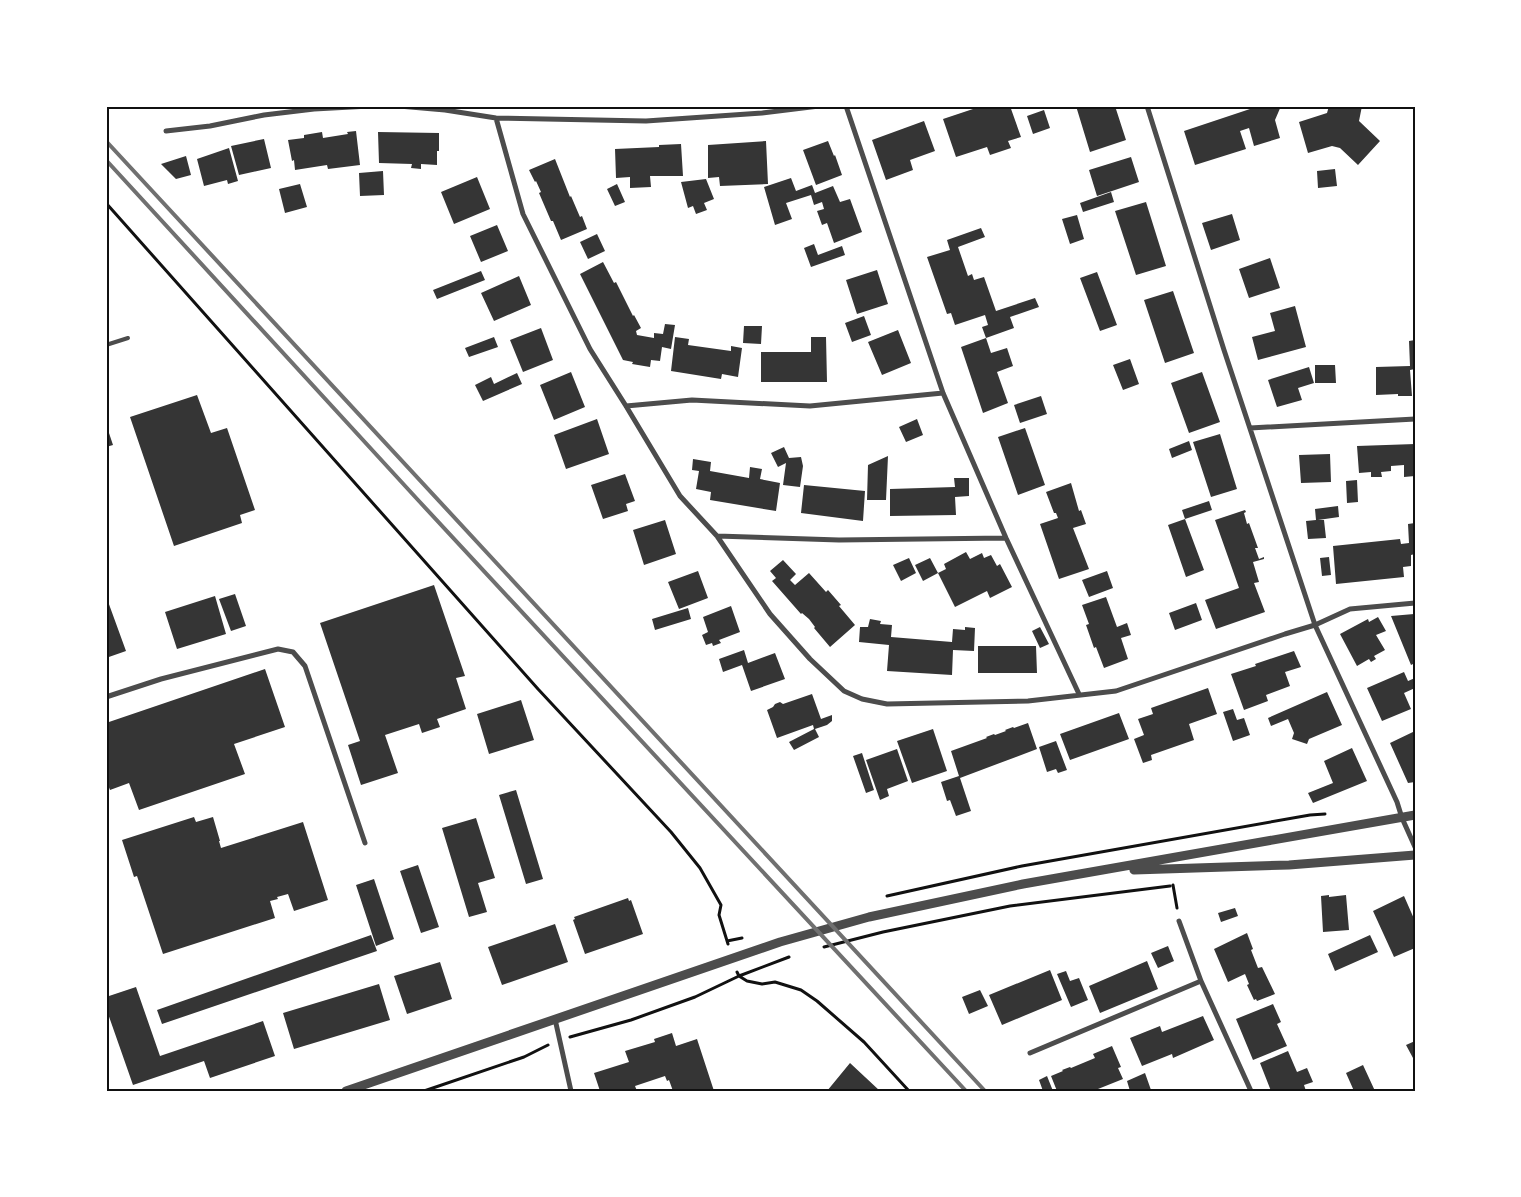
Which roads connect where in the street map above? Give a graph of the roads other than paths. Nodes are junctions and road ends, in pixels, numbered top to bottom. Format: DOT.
graph roads {
  1 [pos="370,106"];
  2 [pos="399,106"];
  3 [pos="819,106"];
  4 [pos="846,106"];
  5 [pos="1147,106"];
  6 [pos="496,118"];
  7 [pos="166,132"];
  8 [pos="128,338"];
  9 [pos="106,345"];
  10 [pos="943,393"];
  11 [pos="626,406"];
  12 [pos="1415,419"];
  13 [pos="1250,428"];
  14 [pos="717,536"];
  15 [pos="1006,538"];
  16 [pos="1415,603"];
  17 [pos="1316,626"];
  18 [pos="1079,694"];
  19 [pos="106,697"];
  20 [pos="1415,815"];
  21 [pos="1402,818"];
  22 [pos="366,843"];
  23 [pos="1415,847"];
  24 [pos="1415,855"];
  25 [pos="1098,872"];
  26 [pos="1179,921"];
  27 [pos="1201,981"];
  28 [pos="555,1019"];
  29 [pos="1030,1053"];
  30 [pos="346,1091"];
  31 [pos="572,1091"];
  32 [pos="1251,1091"];
  1 -- 7 [label="street"];
  2 -- 6 [label="street"];
  3 -- 6 [label="street"];
  4 -- 10 [label="street"];
  5 -- 13 [label="street"];
  6 -- 11 [label="street"];
  8 -- 9 [label="lane"];
  10 -- 11 [label="street"];
  10 -- 15 [label="street"];
  11 -- 14 [label="street"];
  12 -- 13 [label="street"];
  13 -- 17 [label="street"];
  14 -- 15 [label="street"];
  14 -- 18 [label="street"];
  15 -- 18 [label="street"];
  16 -- 17 [label="street"];
  17 -- 18 [label="street"];
  17 -- 21 [label="street"];
  19 -- 22 [label="street"];
  20 -- 21 [label="street"];
  21 -- 23 [label="street"];
  21 -- 25 [label="street"];
  24 -- 25 [label="street"];
  25 -- 28 [label="street"];
  26 -- 27 [label="street"];
  27 -- 29 [label="street"];
  27 -- 32 [label="street"];
  28 -- 30 [label="street"];
  28 -- 31 [label="street"];
}
